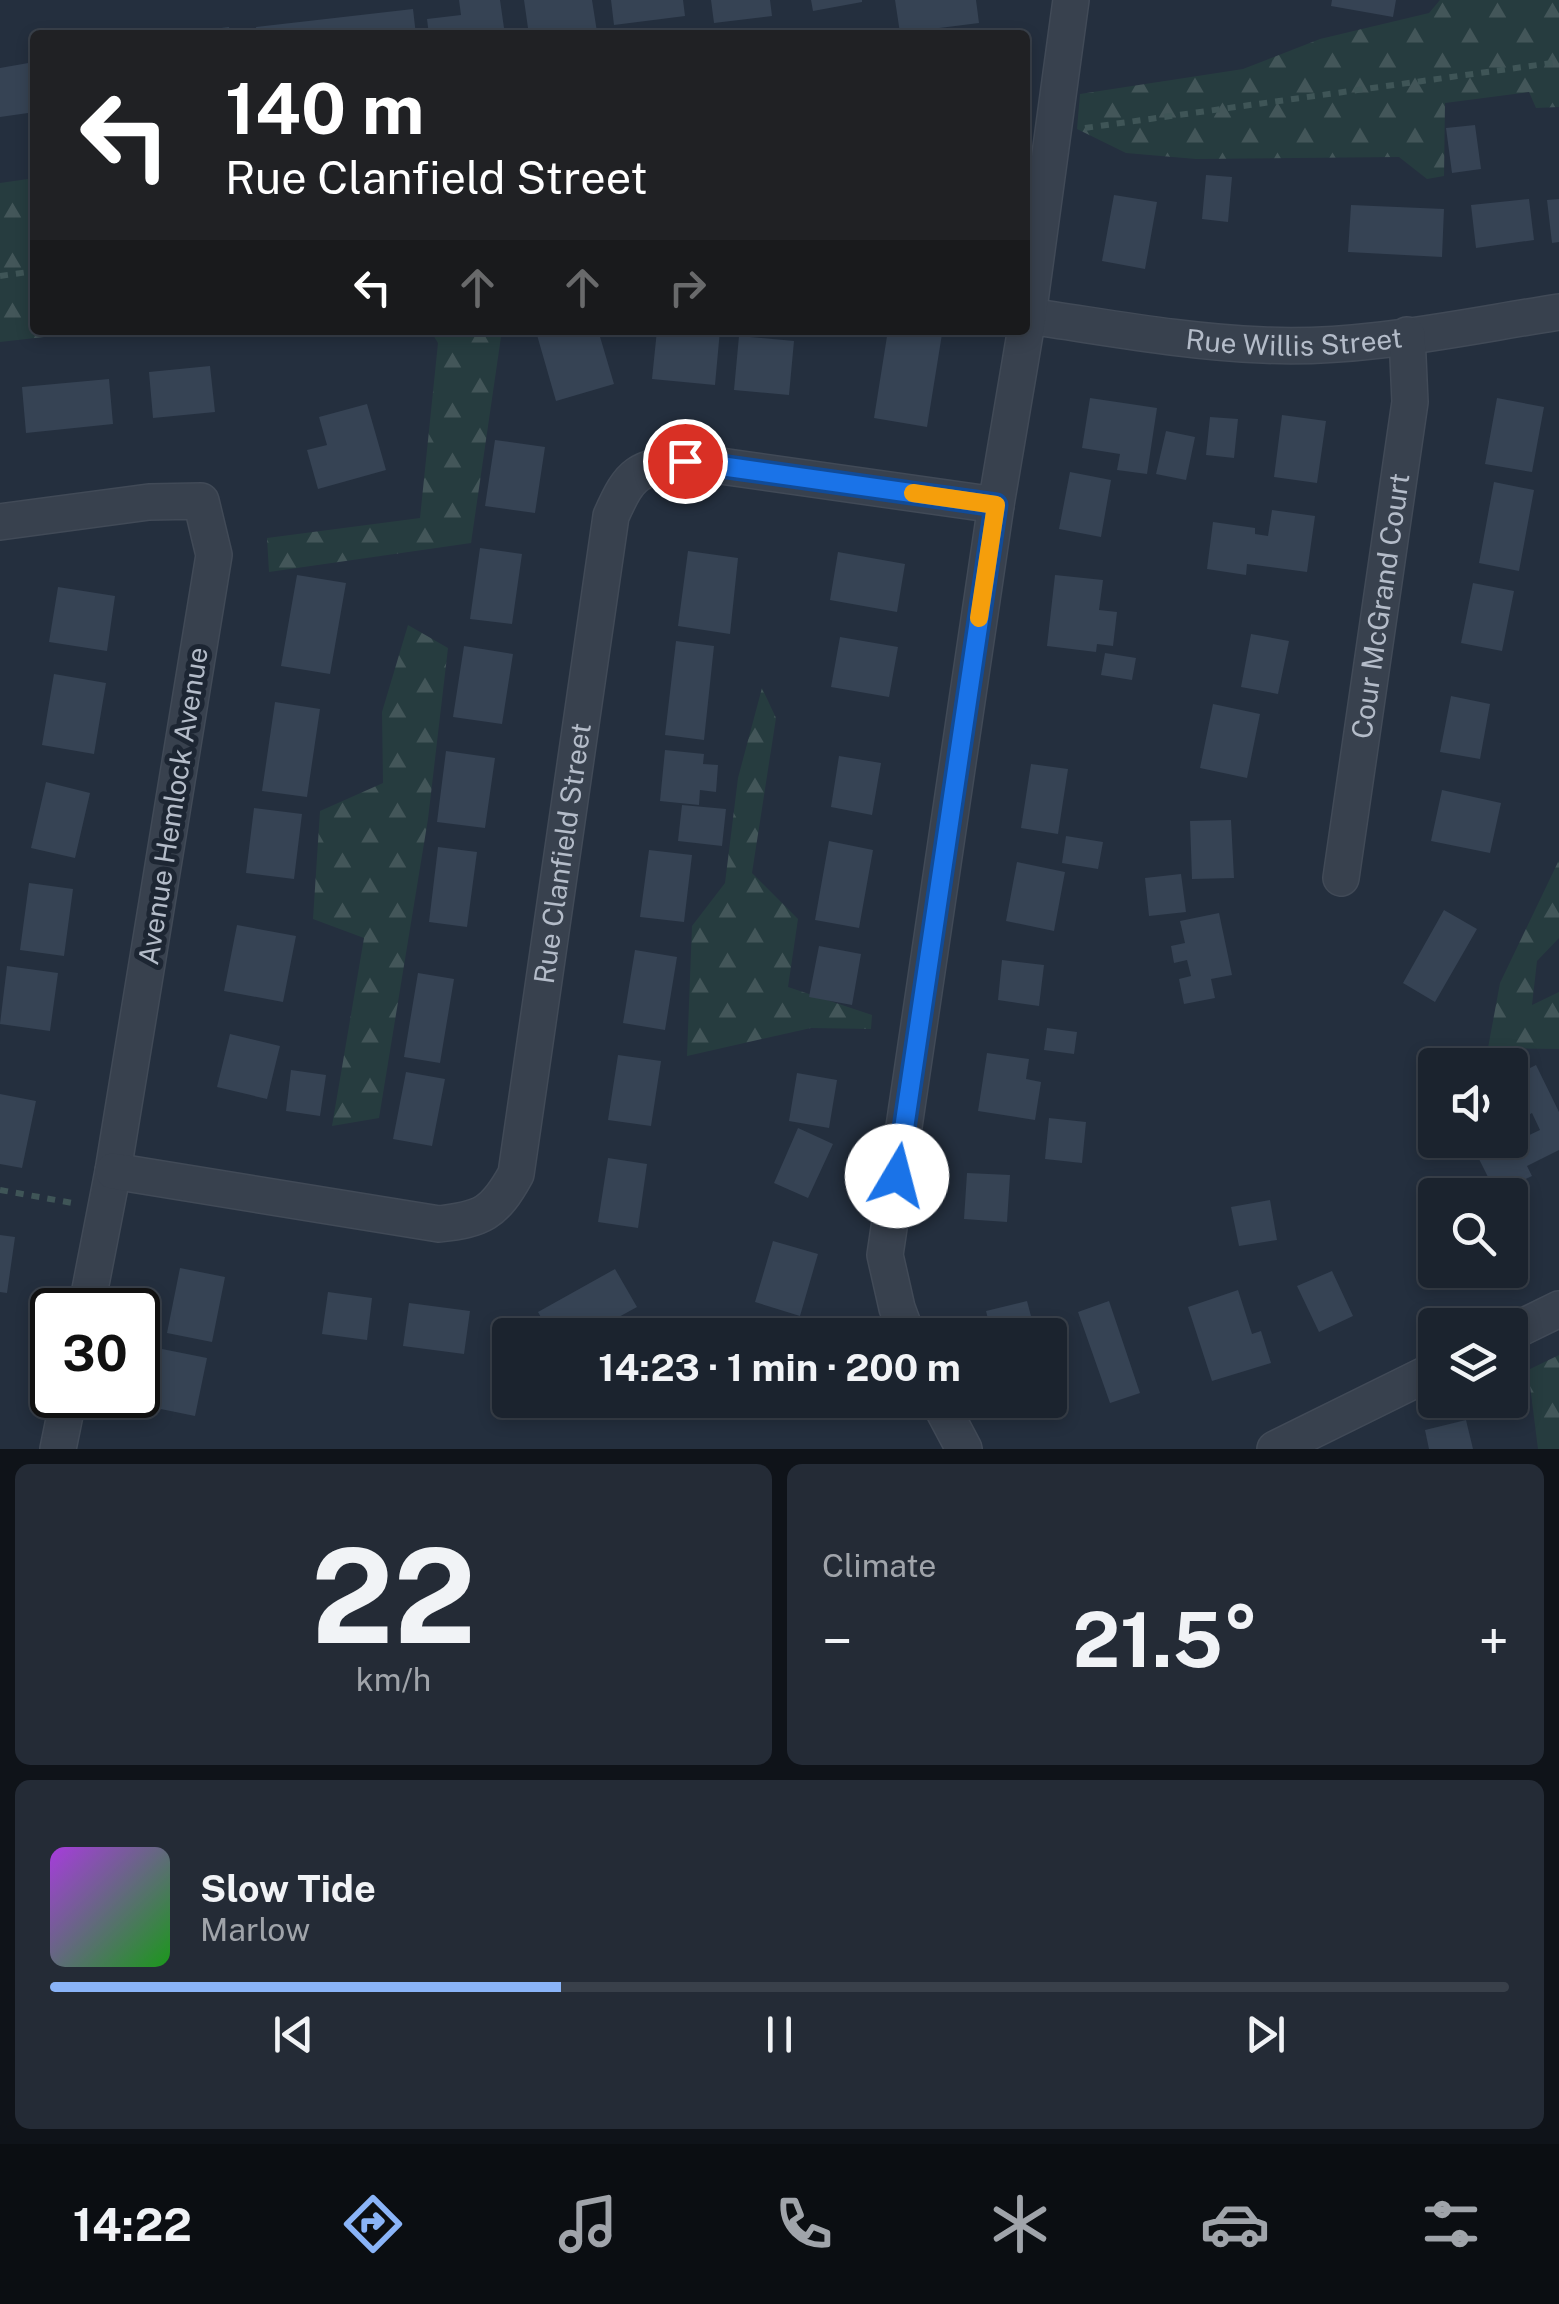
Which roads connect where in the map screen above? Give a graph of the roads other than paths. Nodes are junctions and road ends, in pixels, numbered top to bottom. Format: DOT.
graph roads {
  1 [pos="1070,0"];
  2 [pos="1030,299"];
  3 [pos="1559,312"];
  4 [pos="1030,316"];
  5 [pos="1025,335"];
  6 [pos="1406,335"];
  7 [pos="996,505"];
  8 [pos="0,522"];
  9 [pos="1341,878"];
  10 [pos="113,1170"];
  11 [pos="90,1288"];
  12 [pos="1559,1309"];
  13 [pos="901,1318"];
  14 [pos="1528,1325"];
  15 [pos="1418,1378"];
  16 [pos="64,1418"];
  17 [pos="948,1418"];
  18 [pos="58,1449"];
  19 [pos="964,1449"];
  20 [pos="1276,1449"];
  1 -- 2 [label="street"];
  3 -- 6 [label="street, Rue Willis Street"];
  4 -- 6 [label="street, Rue Willis Street"];
  5 -- 7 [label="street"];
  6 -- 9 [label="street, Cour McGrand Court"];
  7 -- 10 [label="street, Rue Clanfield Street"];
  7 -- 13 [label="street"];
  8 -- 10 [label="street, Avenue Hemlock Avenue"];
  10 -- 11 [label="street, Avenue Hemlock Avenue"];
  12 -- 14 [label="street"];
  15 -- 20 [label="street"];
  16 -- 18 [label="street"];
  17 -- 19 [label="street"];
}
